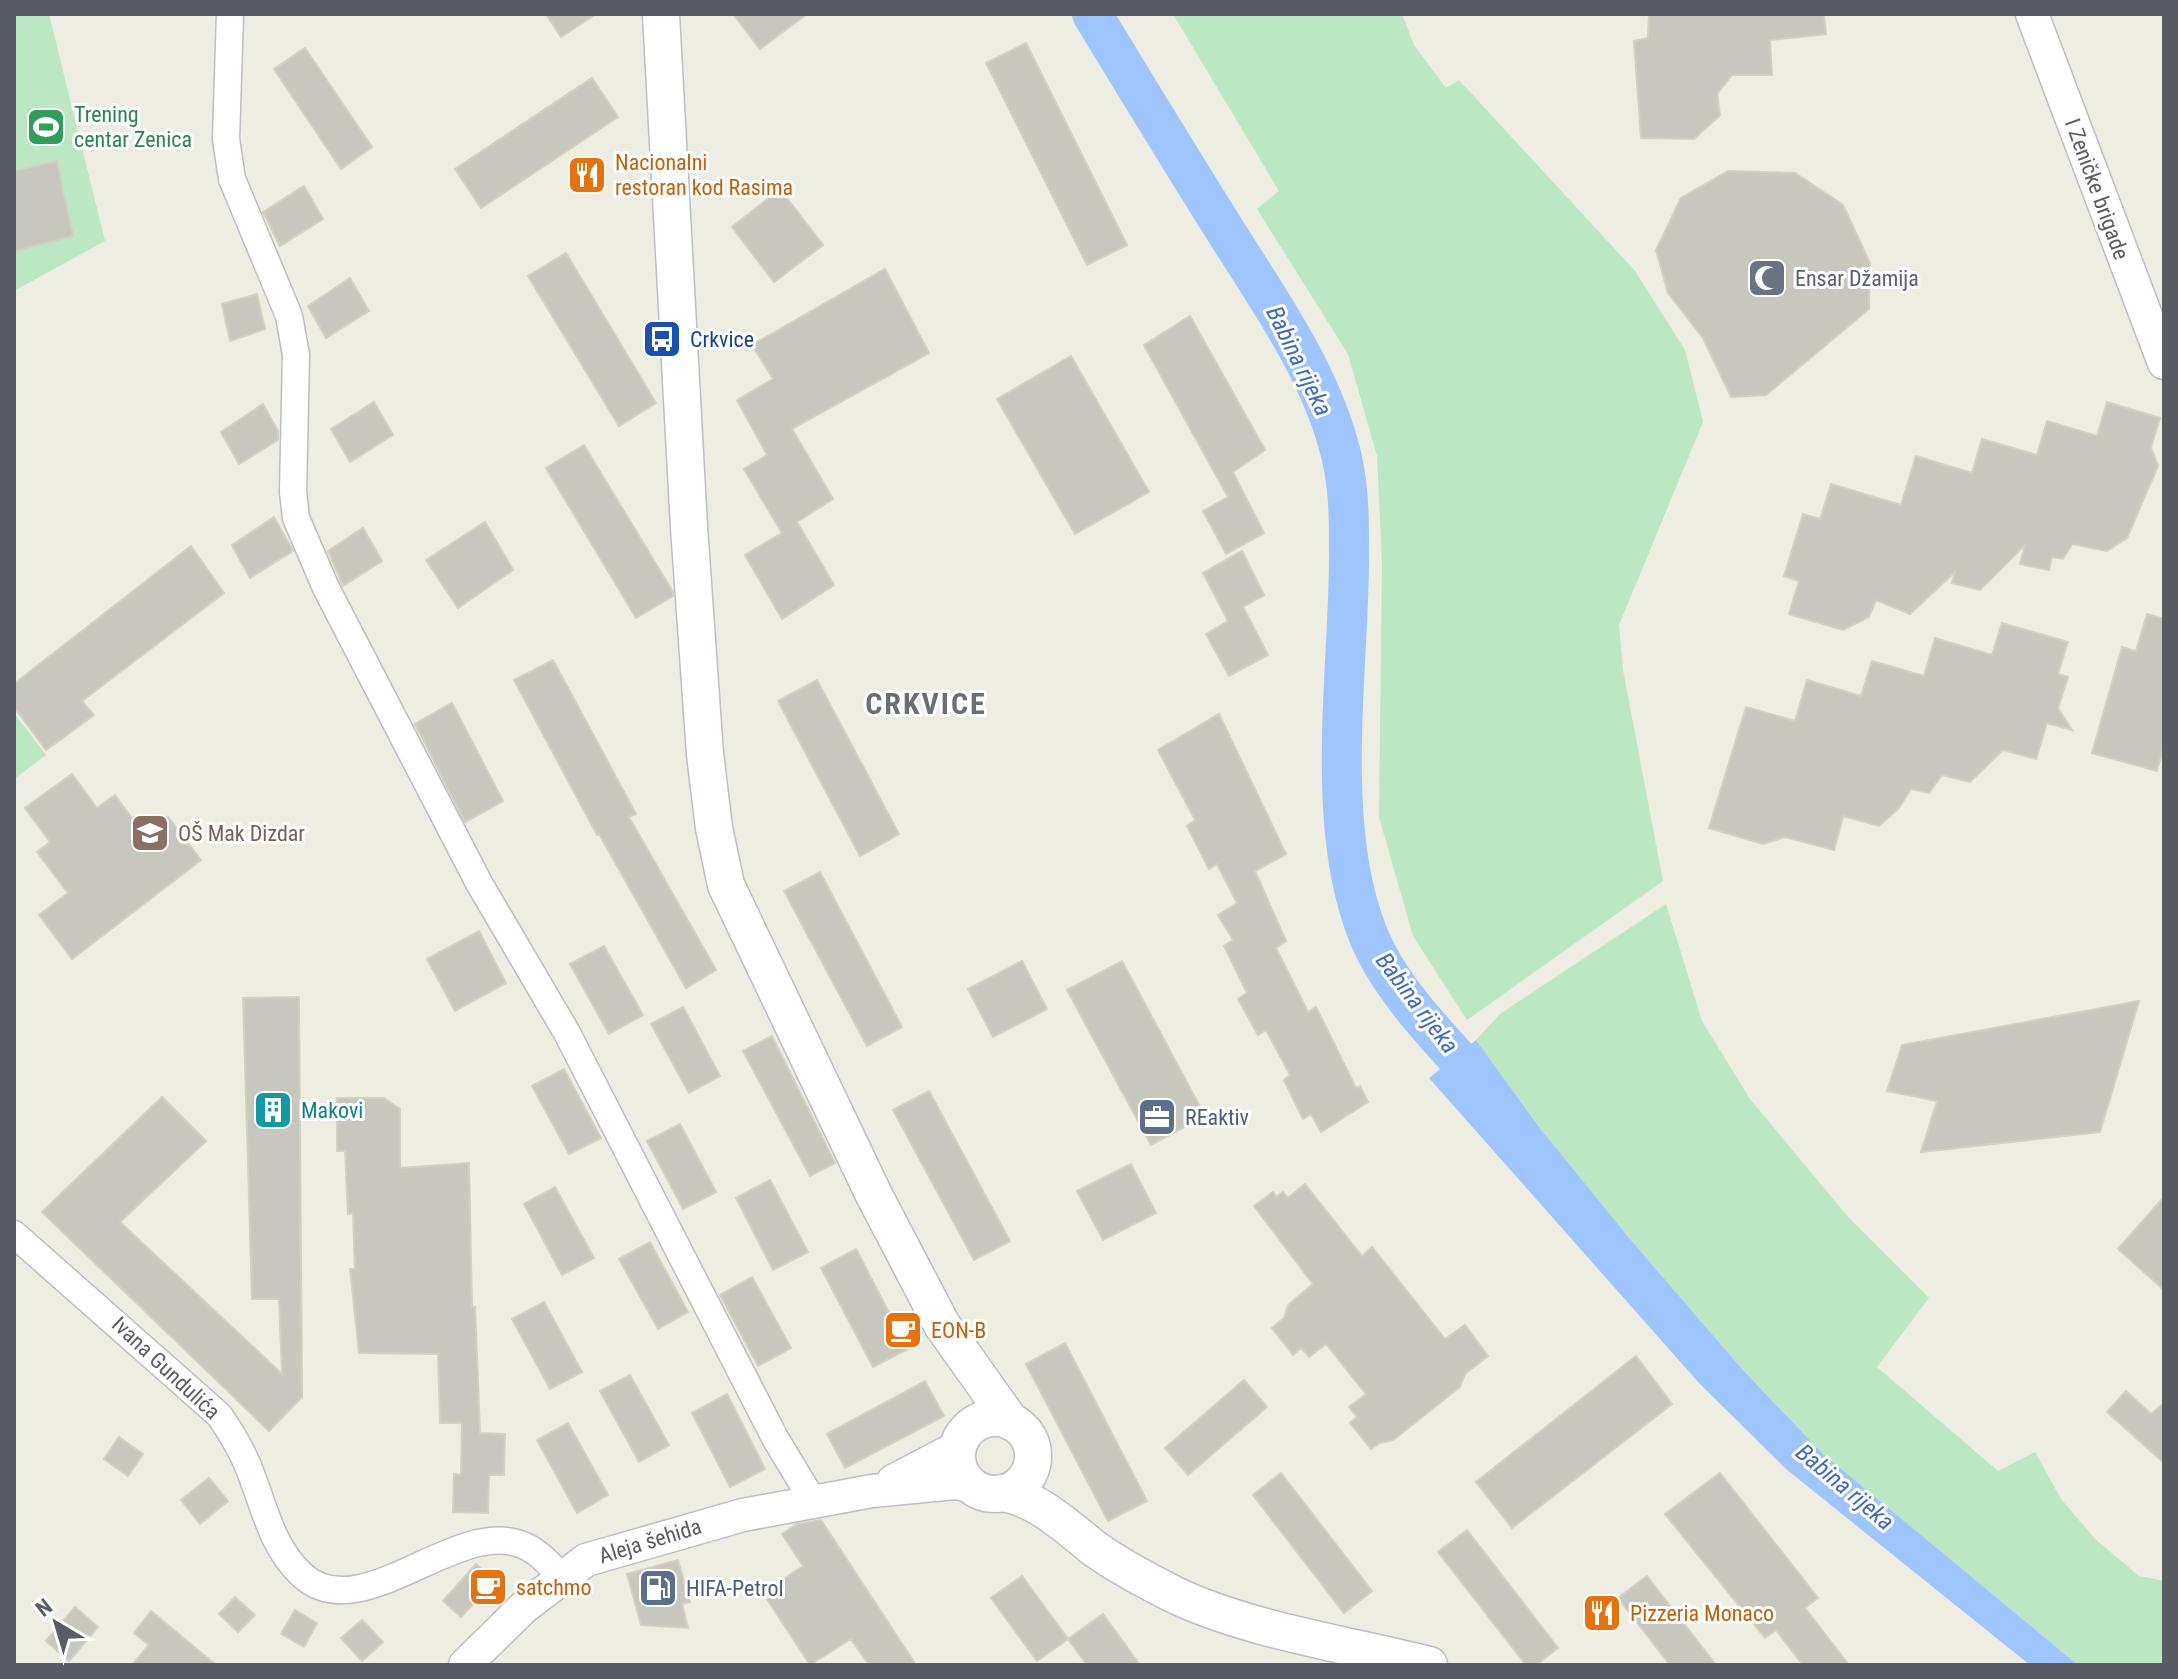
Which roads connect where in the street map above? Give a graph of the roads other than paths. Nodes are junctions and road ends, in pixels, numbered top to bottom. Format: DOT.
graph roads {
  1 [pos="230,14"];
  2 [pos="661,14"];
  3 [pos="2032,14"];
  4 [pos="2164,363"];
  5 [pos="14,1234"];
  6 [pos="955,1348"];
  7 [pos="1011,1422"];
  8 [pos="962,1439"];
  9 [pos="1032,1464"];
  10 [pos="987,1490"];
  11 [pos="872,1491"];
  12 [pos="813,1501"];
  13 [pos="1076,1532"];
  14 [pos="562,1578"];
  15 [pos="465,1665"];
  16 [pos="1429,1665"];
  1 -- 12 [label="street"];
  2 -- 6 [label="main road"];
  3 -- 4 [label="street, I Zeničke brigade"];
  5 -- 14 [label="street, Ivana Gundulića"];
  6 -- 7 [label="main road"];
  6 -- 8 [label="main road"];
  7 -- 8 [label="main road"];
  7 -- 9 [label="main road"];
  8 -- 10 [label="main road"];
  8 -- 11 [label="street, Aleja šehida"];
  9 -- 10 [label="main road"];
  9 -- 13 [label="main road"];
  10 -- 11 [label="street, Aleja šehida"];
  10 -- 13 [label="main road"];
  11 -- 12 [label="street, Aleja šehida"];
  12 -- 14 [label="street, Aleja šehida"];
  13 -- 16 [label="main road"];
  14 -- 15 [label="street, Aleja šehida"];
}
